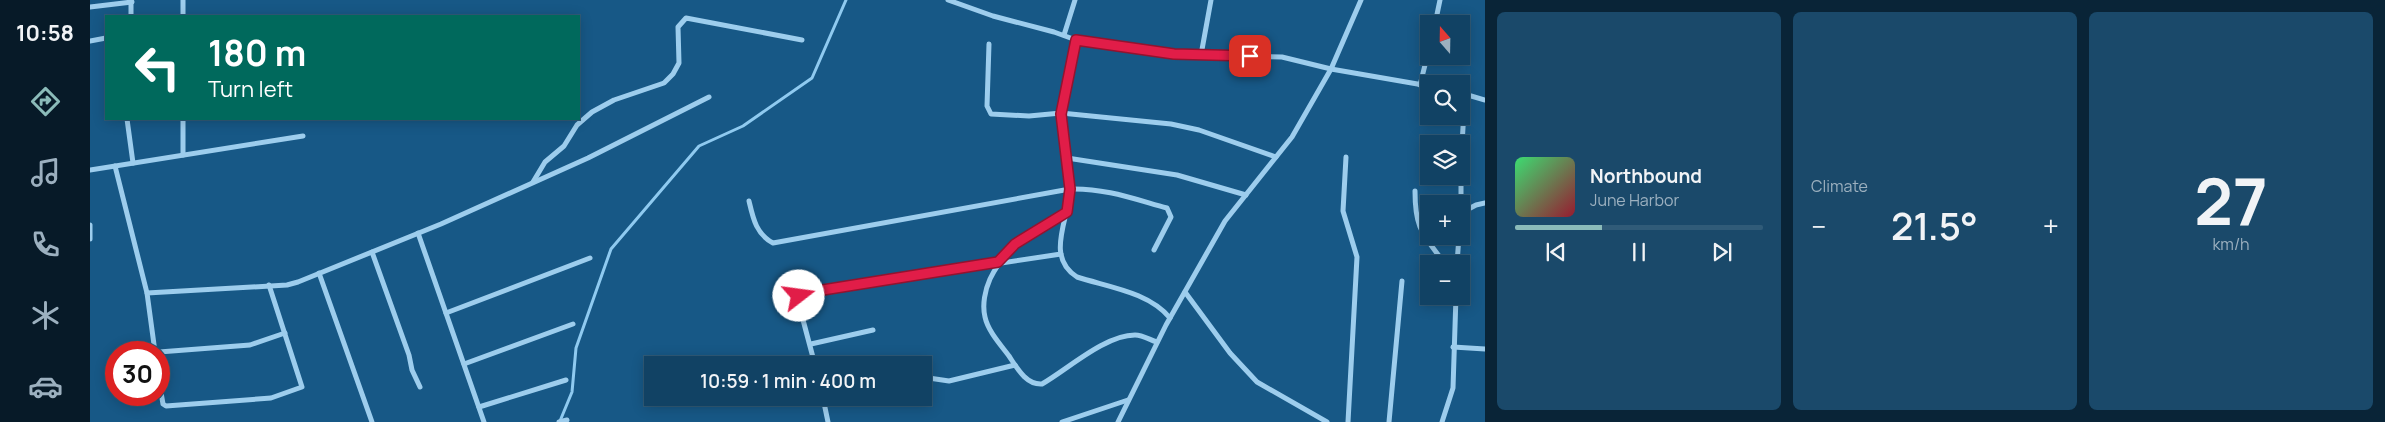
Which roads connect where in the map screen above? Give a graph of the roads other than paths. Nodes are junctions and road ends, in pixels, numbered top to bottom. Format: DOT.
graph roads {
  1 [pos="183,0"];
  2 [pos="948,0"];
  3 [pos="1075,0"];
  4 [pos="1211,0"];
  5 [pos="1361,0"];
  6 [pos="1440,0"];
  7 [pos="132,1"];
  8 [pos="90,7"];
  9 [pos="131,15"];
  10 [pos="183,15"];
  11 [pos="1437,15"];
  12 [pos="1064,36"];
  13 [pos="105,38"];
  14 [pos="802,40"];
  15 [pos="1076,40"];
  16 [pos="90,41"];
  17 [pos="989,44"];
  18 [pos="1202,55"];
  19 [pos="1331,69"];
  20 [pos="1420,85"];
  21 [pos="1470,95"];
  22 [pos="709,97"];
  23 [pos="1485,100"];
  24 [pos="1061,114"];
  25 [pos="127,120"];
  26 [pos="183,120"];
  27 [pos="303,136"];
  28 [pos="183,155"];
  29 [pos="1276,157"];
  30 [pos="1067,158"];
  31 [pos="1346,158"];
  32 [pos="133,163"];
  33 [pos="115,166"];
  34 [pos="90,170"];
  35 [pos="533,183"];
  36 [pos="1070,189"];
  37 [pos="1415,191"];
  38 [pos="1246,195"];
  39 [pos="749,201"];
  40 [pos="1485,204"];
  41 [pos="1470,208"];
  42 [pos="1067,212"];
  43 [pos="90,225"];
  44 [pos="418,233"];
  45 [pos="90,239"];
  46 [pos="1154,250"];
  47 [pos="372,252"];
  48 [pos="1061,254"];
  49 [pos="1439,255"];
  50 [pos="590,258"];
  51 [pos="998,262"];
  52 [pos="319,273"];
  53 [pos="1402,281"];
  54 [pos="269,285"];
  55 [pos="1185,292"];
  56 [pos="147,293"];
  57 [pos="1455,305"];
  58 [pos="446,313"];
  59 [pos="1170,318"];
  60 [pos="573,324"];
  61 [pos="873,330"];
  62 [pos="285,333"];
  63 [pos="155,341"];
  64 [pos="1157,342"];
  65 [pos="810,344"];
  66 [pos="1453,348"];
  67 [pos="1485,349"];
  68 [pos="170,351"];
  69 [pos="813,356"];
  70 [pos="464,364"];
  71 [pos="1015,365"];
  72 [pos="932,378"];
  73 [pos="566,380"];
  74 [pos="420,387"];
  75 [pos="1128,400"];
  76 [pos="170,406"];
  77 [pos="825,406"];
  78 [pos="479,407"];
  79 [pos="567,420"];
  80 [pos="372,422"];
  81 [pos="484,422"];
  82 [pos="559,422"];
  83 [pos="828,422"];
  84 [pos="1062,422"];
  85 [pos="1118,422"];
  86 [pos="1327,422"];
  87 [pos="1348,422"];
  88 [pos="1389,422"];
  89 [pos="1442,422"];
  1 -- 10 [label="street"];
  2 -- 12 [label="street"];
  3 -- 12 [label="street"];
  4 -- 18 [label="street"];
  5 -- 19 [label="street"];
  6 -- 11 [label="street"];
  7 -- 8 [label="street"];
  7 -- 9 [label="street"];
  12 -- 15 [label="street"];
  13 -- 16 [label="street"];
  14 -- 35 [label="street"];
  15 -- 18 [label="street"];
  15 -- 24 [label="street"];
  17 -- 24 [label="street"];
  18 -- 19 [label="street"];
  19 -- 20 [label="street"];
  19 -- 29 [label="street"];
  21 -- 23 [label="street"];
  22 -- 35 [label="street"];
  24 -- 29 [label="street"];
  24 -- 30 [label="street"];
  25 -- 32 [label="street"];
  26 -- 28 [label="street"];
  27 -- 28 [label="street"];
  28 -- 32 [label="street"];
  29 -- 38 [label="street"];
  30 -- 36 [label="street"];
  30 -- 38 [label="street"];
  31 -- 87 [label="street"];
  32 -- 33 [label="street"];
  33 -- 34 [label="street"];
  33 -- 56 [label="street"];
  35 -- 44 [label="street"];
  36 -- 39 [label="street"];
  36 -- 42 [label="street"];
  36 -- 46 [label="street"];
  37 -- 49 [label="street"];
  38 -- 55 [label="street"];
  40 -- 41 [label="street"];
  42 -- 48 [label="street"];
  42 -- 51 [label="street"];
  43 -- 45 [label="street"];
  44 -- 47 [label="street"];
  44 -- 58 [label="street"];
  47 -- 52 [label="street"];
  47 -- 74 [label="street"];
  48 -- 51 [label="street"];
  48 -- 59 [label="street"];
  50 -- 58 [label="street"];
  51 -- 65 [label="street"];
  51 -- 71 [label="street"];
  52 -- 54 [label="street"];
  52 -- 80 [label="street"];
  53 -- 88 [label="street"];
  54 -- 56 [label="street"];
  54 -- 62 [label="street"];
  55 -- 59 [label="street"];
  55 -- 86 [label="street"];
  56 -- 63 [label="street"];
  57 -- 66 [label="street"];
  58 -- 70 [label="street"];
  59 -- 64 [label="street"];
  60 -- 70 [label="street"];
  61 -- 65 [label="street"];
  62 -- 68 [label="street"];
  62 -- 76 [label="street"];
  64 -- 71 [label="street"];
  64 -- 75 [label="street"];
  65 -- 69 [label="street"];
  66 -- 67 [label="street"];
  66 -- 89 [label="street"];
  70 -- 78 [label="street"];
  71 -- 72 [label="street"];
  73 -- 78 [label="street"];
  75 -- 84 [label="street"];
  75 -- 85 [label="street"];
  77 -- 83 [label="street"];
  78 -- 81 [label="street"];
  79 -- 82 [label="street"];
}
